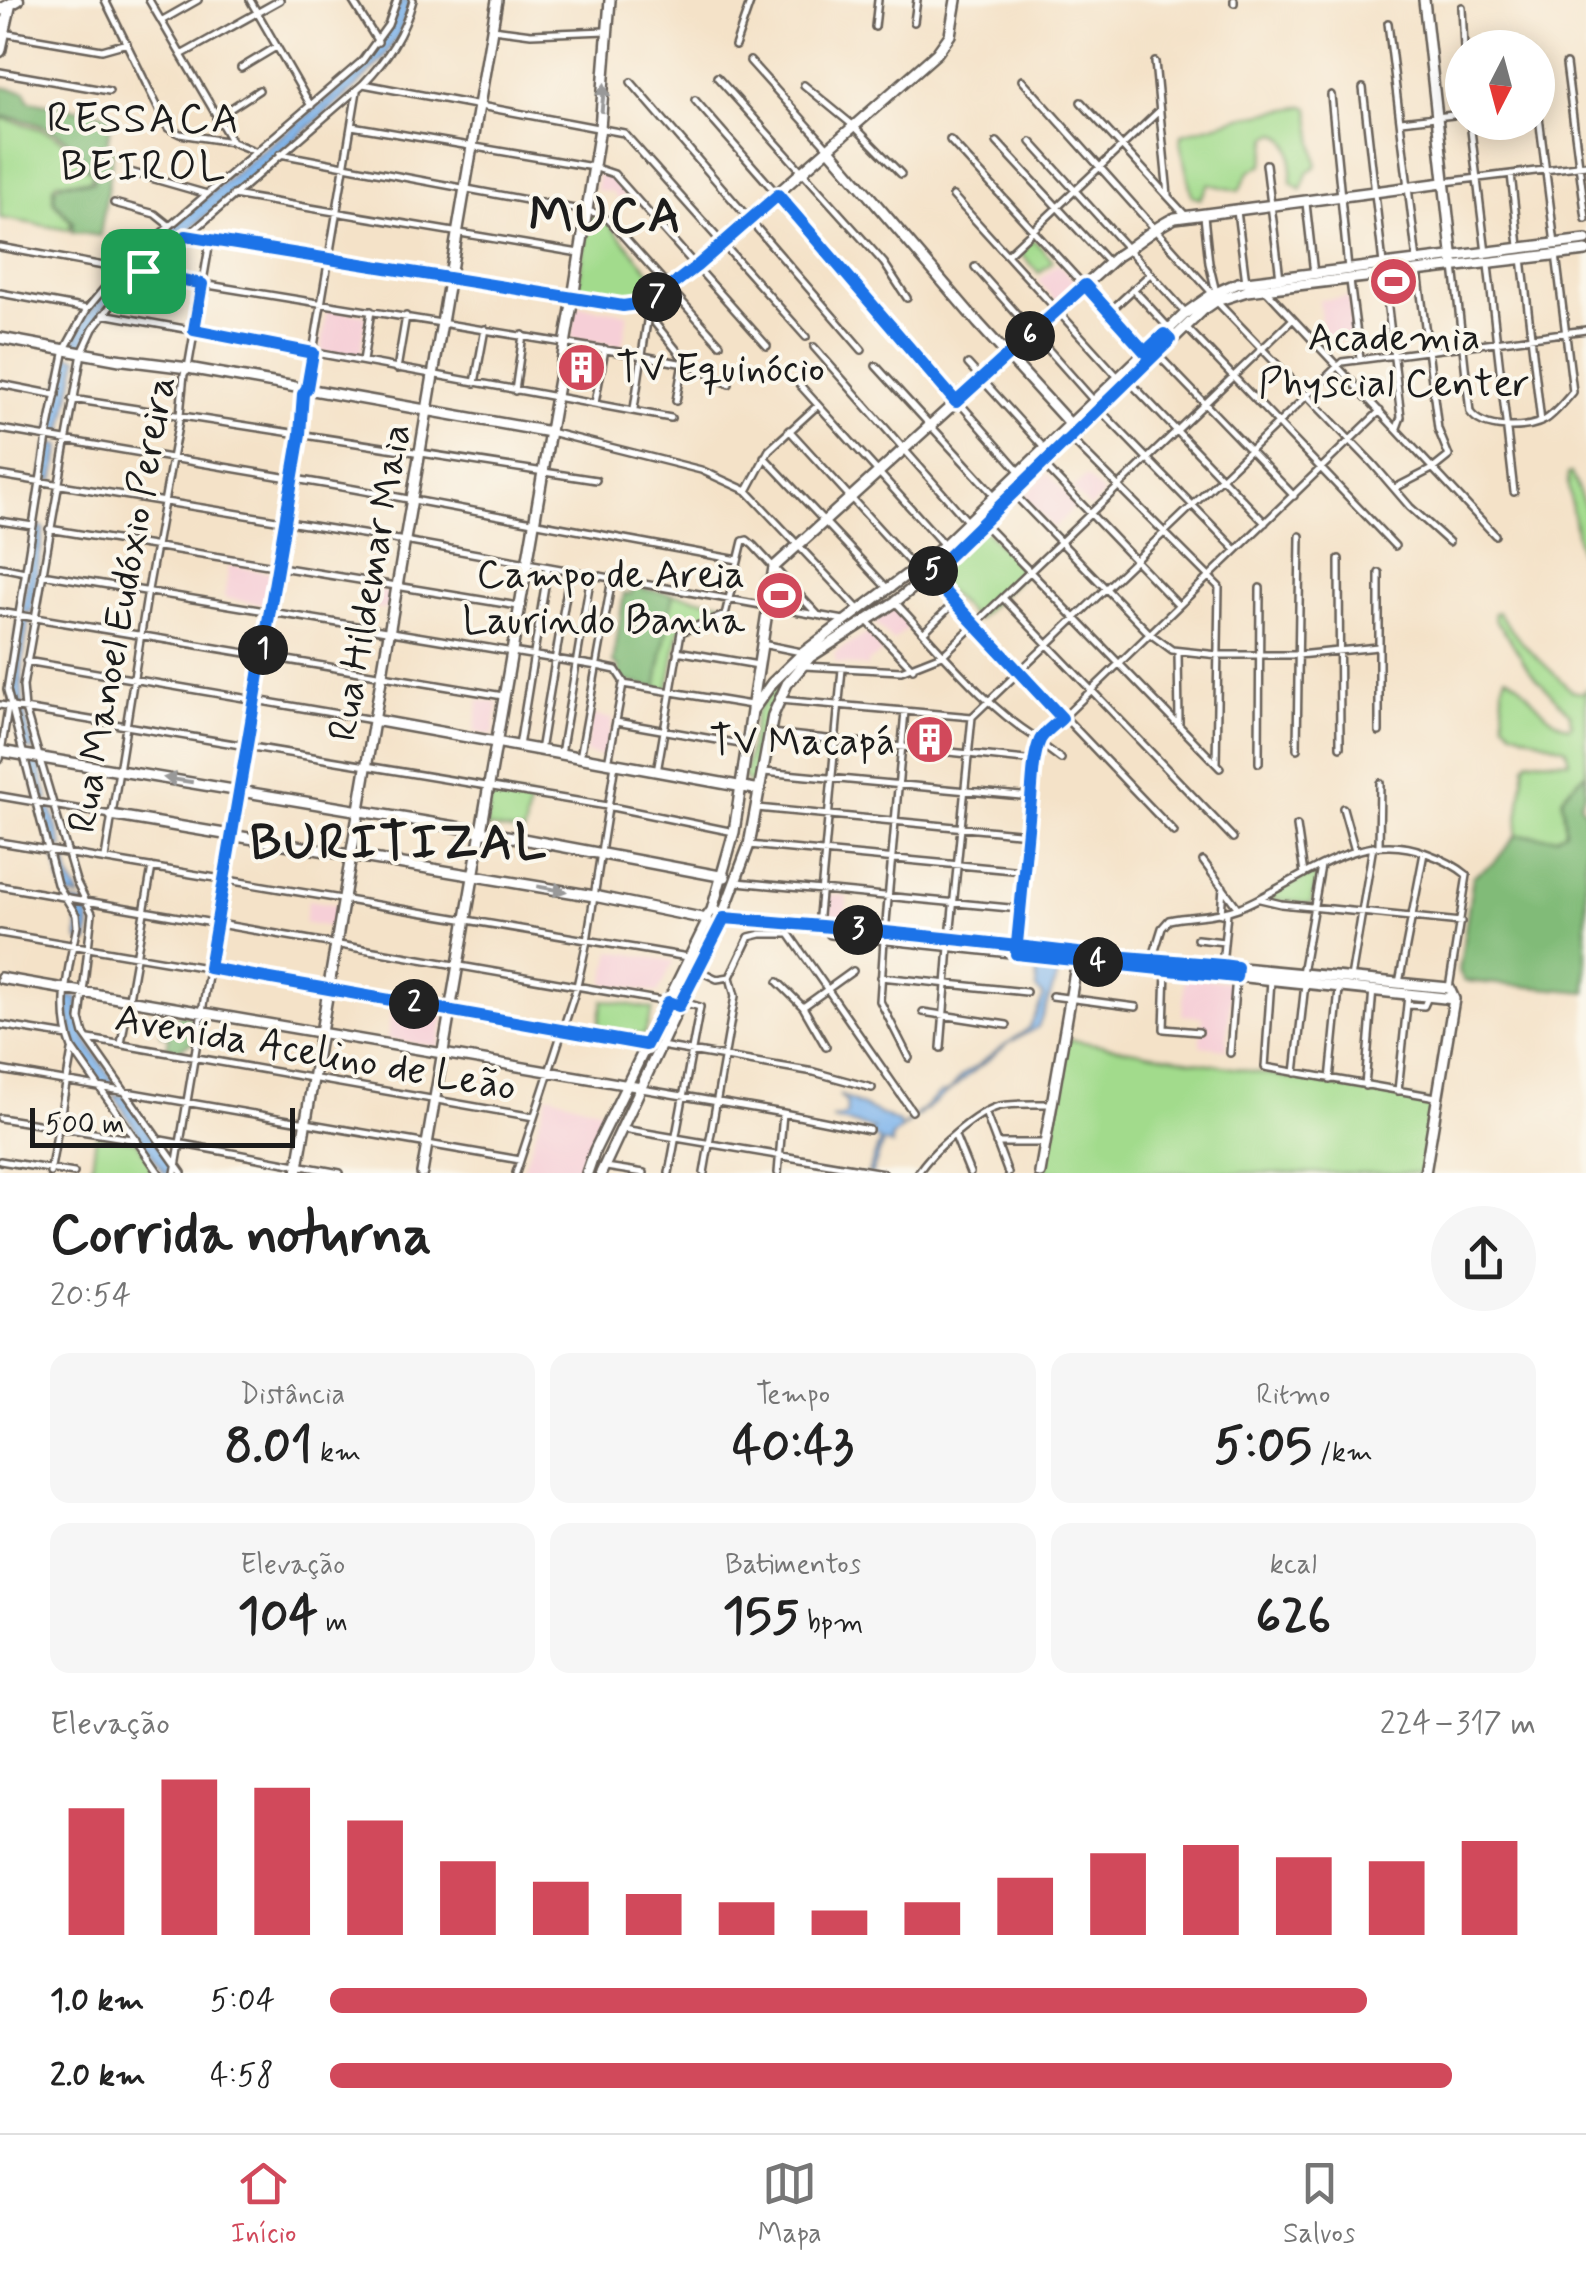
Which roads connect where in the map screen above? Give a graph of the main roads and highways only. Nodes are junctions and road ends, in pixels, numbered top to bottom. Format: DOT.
graph roads {
  1 [pos="498,0"];
  2 [pos="610,0"];
  3 [pos="956,0"];
  4 [pos="1424,0"];
  5 [pos="9,5"];
  6 [pos="0,51"];
  7 [pos="828,148"];
  8 [pos="1443,183"];
  9 [pos="1586,240"];
  10 [pos="1556,249"];
  11 [pos="1586,251"];
  12 [pos="1453,262"];
  13 [pos="1316,278"];
  14 [pos="1261,285"];
  15 [pos="1215,296"];
  16 [pos="574,298"];
  17 [pos="1168,334"];
  18 [pos="0,338"];
  19 [pos="1008,356"];
  20 [pos="1124,379"];
  21 [pos="1097,405"];
  22 [pos="427,412"];
  23 [pos="1070,424"];
  24 [pos="550,432"];
  25 [pos="963,535"];
  26 [pos="947,542"];
  27 [pos="958,548"];
  28 [pos="863,616"];
  29 [pos="752,708"];
  30 [pos="374,720"];
  31 [pos="750,725"];
  32 [pos="770,730"];
  33 [pos="496,742"];
  34 [pos="1,751"];
  35 [pos="740,786"];
  36 [pos="760,790"];
  37 [pos="359,811"];
  38 [pos="111,815"];
  39 [pos="480,831"];
  40 [pos="351,855"];
  41 [pos="472,876"];
  42 [pos="723,876"];
  43 [pos="736,882"];
  44 [pos="715,918"];
  45 [pos="885,936"];
  46 [pos="1017,950"];
  47 [pos="1077,960"];
  48 [pos="1141,962"];
  49 [pos="1236,972"];
  50 [pos="1304,979"];
  51 [pos="1343,981"];
  52 [pos="1430,991"];
  53 [pos="297,1170"];
  54 [pos="602,1170"];
  55 [pos="422,1173"];
  56 [pos="587,1173"];
  57 [pos="1040,1173"];
  58 [pos="1425,1173"];
  1 -- 22 [label="main road, Rua Hildemar Maia"];
  16 -- 2 [label="main road, one-way"];
  3 -- 7 [label="main road"];
  4 -- 8 [label="main road"];
  5 -- 6 [label="main road"];
  7 -- 16 [label="main road"];
  7 -- 19 [label="main road"];
  8 -- 12 [label="main road"];
  8 -- 19 [label="main road"];
  9 -- 10 [label="main road"];
  10 -- 11 [label="main road"];
  10 -- 12 [label="main road"];
  12 -- 13 [label="main road"];
  13 -- 14 [label="main road"];
  13 -- 14 [label="main road"];
  14 -- 15 [label="main road"];
  14 -- 15 [label="main road"];
  15 -- 17 [label="main road"];
  15 -- 17 [label="main road"];
  16 -- 24 [label="main road"];
  17 -- 20 [label="main road"];
  17 -- 20 [label="main road"];
  18 -- 22 [label="main road"];
  19 -- 23 [label="main road"];
  19 -- 29 [label="main road"];
  20 -- 21 [label="main road"];
  21 -- 23 [label="main road"];
  21 -- 25 [label="main road"];
  22 -- 24 [label="main road"];
  22 -- 30 [label="main road, Rua Hildemar Maia"];
  23 -- 25 [label="main road"];
  24 -- 33 [label="main road"];
  25 -- 26 [label="main road"];
  25 -- 27 [label="main road"];
  26 -- 27 [label="main road"];
  26 -- 28 [label="main road"];
  27 -- 28 [label="main road"];
  28 -- 29 [label="main road"];
  28 -- 32 [label="main road"];
  29 -- 31 [label="main road"];
  30 -- 33 [label="main road"];
  30 -- 37 [label="main road, Rua Hildemar Maia"];
  31 -- 32 [label="main road"];
  31 -- 35 [label="main road"];
  32 -- 36 [label="main road"];
  33 -- 35 [label="main road"];
  33 -- 39 [label="main road"];
  37 -- 34 [label="main road, one-way"];
  35 -- 36 [label="main road"];
  35 -- 42 [label="main road"];
  36 -- 43 [label="main road"];
  37 -- 39 [label="main road"];
  37 -- 40 [label="main road, Rua Hildemar Maia"];
  38 -- 40 [label="main road"];
  39 -- 41 [label="main road"];
  39 -- 42 [label="main road"];
  40 -- 41 [label="main road"];
  40 -- 53 [label="main road, Rua Hildemar Maia"];
  41 -- 44 [label="main road, one-way"];
  41 -- 55 [label="main road"];
  42 -- 43 [label="main road"];
  42 -- 44 [label="main road"];
  43 -- 44 [label="main road"];
  44 -- 45 [label="main road"];
  44 -- 45 [label="main road"];
  44 -- 54 [label="main road"];
  44 -- 56 [label="main road"];
  45 -- 46 [label="main road"];
  46 -- 47 [label="main road"];
  46 -- 48 [label="main road"];
  47 -- 48 [label="main road"];
  47 -- 57 [label="main road"];
  48 -- 49 [label="main road"];
  48 -- 49 [label="main road"];
  49 -- 50 [label="main road"];
  49 -- 50 [label="main road"];
  50 -- 51 [label="main road"];
  51 -- 52 [label="main road"];
  51 -- 52 [label="main road"];
  52 -- 58 [label="main road"];
}
